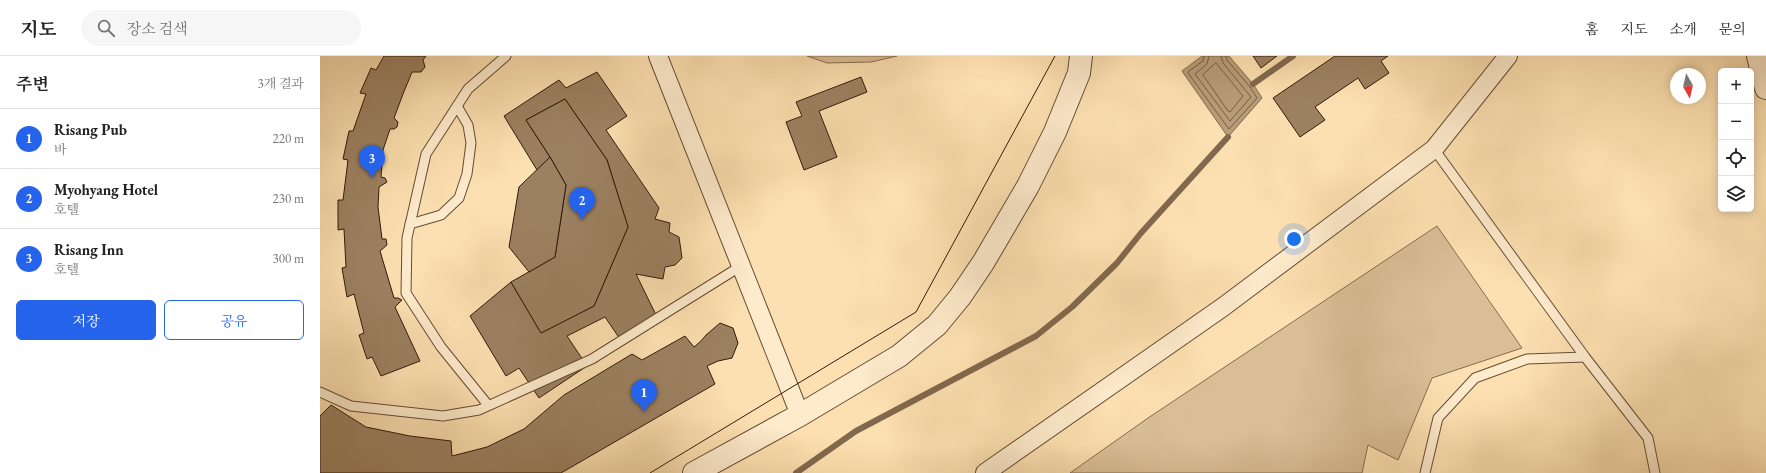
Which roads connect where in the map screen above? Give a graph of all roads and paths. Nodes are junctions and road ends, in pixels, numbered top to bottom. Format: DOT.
graph roads {
  1 [pos="506,56"];
  2 [pos="658,56"];
  3 [pos="1081,56"];
  4 [pos="1508,56"];
  5 [pos="1758,56"];
  6 [pos="1766,88"];
  7 [pos="457,106"];
  8 [pos="1434,149"];
  9 [pos="410,224"];
  10 [pos="741,266"];
  11 [pos="1585,357"];
  12 [pos="320,392"];
  13 [pos="488,405"];
  14 [pos="800,415"];
  15 [pos="694,473"];
  16 [pos="985,473"];
  17 [pos="1425,473"];
  18 [pos="1655,473"];
  1 -- 7 [label="lane"];
  2 -- 10 [label="street"];
  3 -- 14 [label="street"];
  4 -- 8 [label="street"];
  5 -- 6 [label="street"];
  7 -- 9 [label="lane"];
  7 -- 9 [label="lane"];
  8 -- 11 [label="lane"];
  8 -- 16 [label="street"];
  9 -- 13 [label="lane"];
  10 -- 13 [label="lane"];
  10 -- 14 [label="street"];
  11 -- 17 [label="lane"];
  11 -- 18 [label="lane"];
  12 -- 13 [label="lane"];
  14 -- 15 [label="street"];
}
